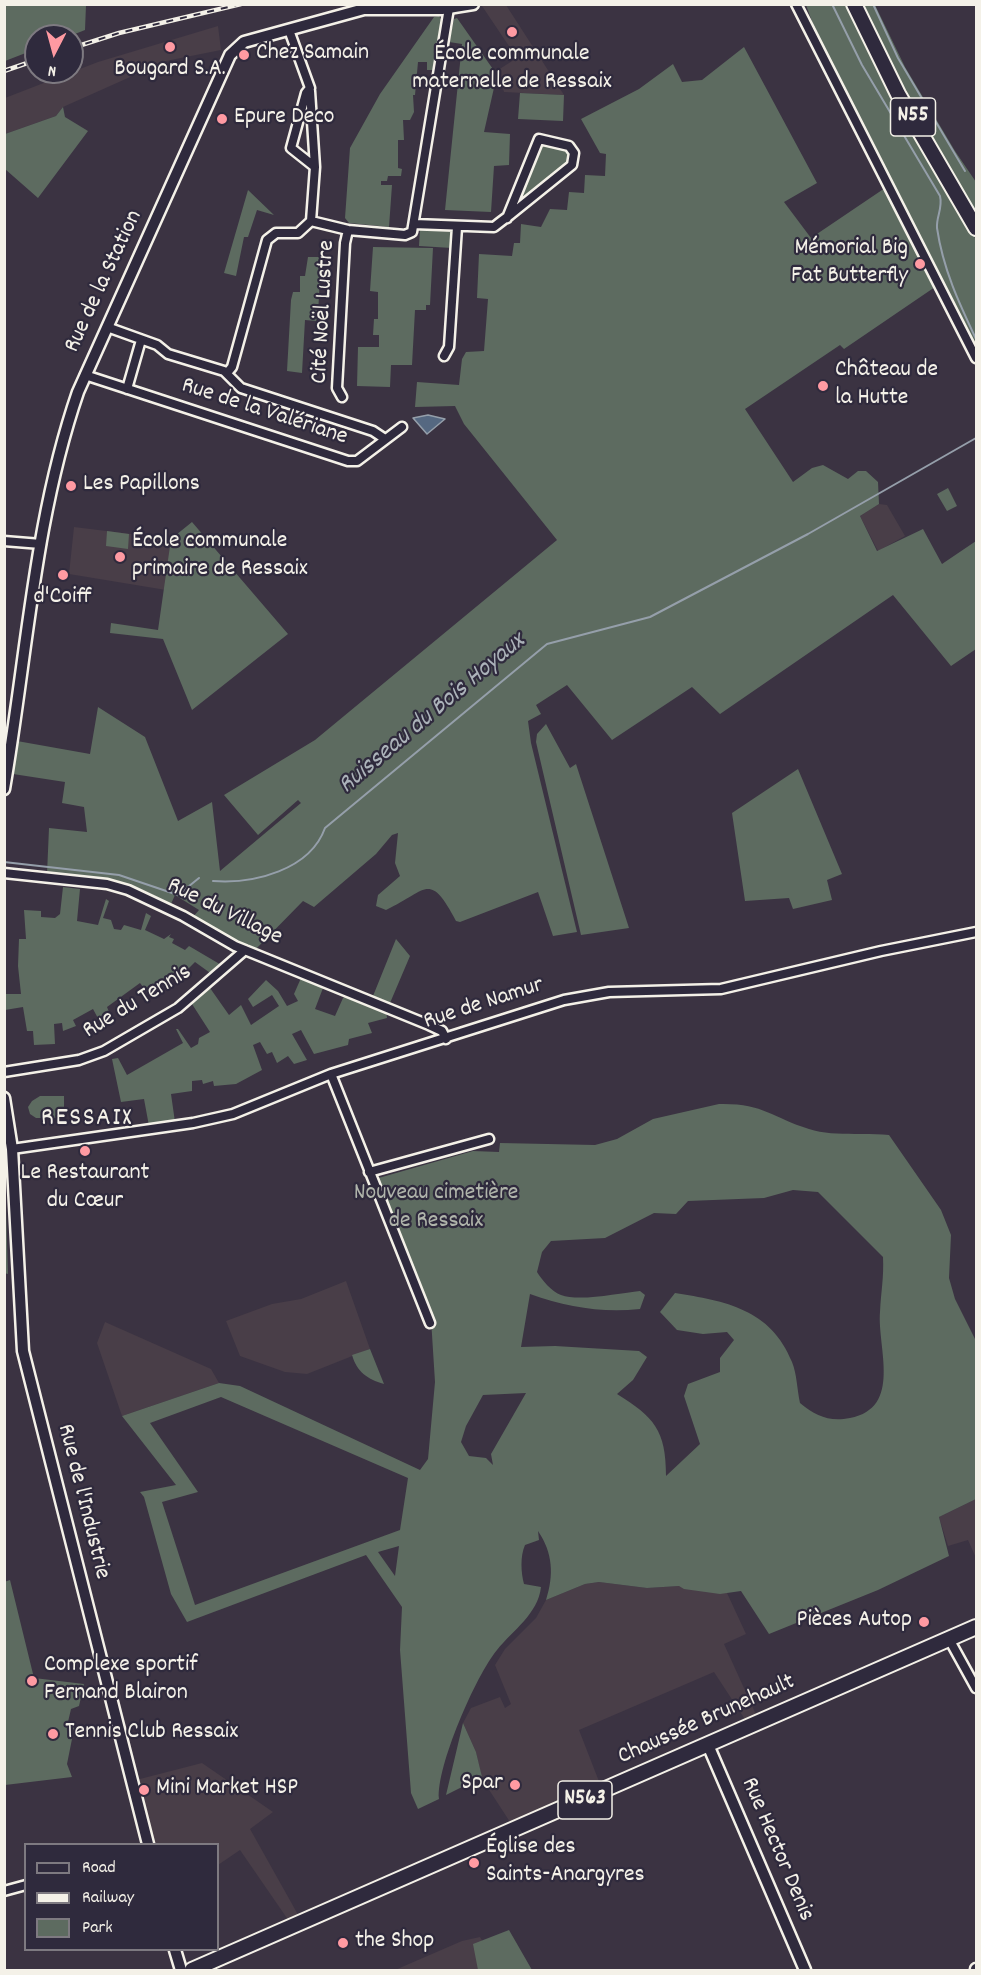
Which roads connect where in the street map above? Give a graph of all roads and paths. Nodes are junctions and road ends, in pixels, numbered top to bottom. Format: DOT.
graph roads {
  1 [pos="473,4"];
  2 [pos="796,4"];
  3 [pos="854,4"];
  4 [pos="374,6"];
  5 [pos="449,8"];
  6 [pos="289,30"];
  7 [pos="310,91"];
  8 [pos="315,167"];
  9 [pos="507,218"];
  10 [pos="311,221"];
  11 [pos="414,224"];
  12 [pos="457,227"];
  13 [pos="976,228"];
  14 [pos="348,230"];
  15 [pos="107,327"];
  16 [pos="141,340"];
  17 [pos="444,356"];
  18 [pos="976,358"];
  19 [pos="227,373"];
  20 [pos="85,375"];
  21 [pos="127,389"];
  22 [pos="342,397"];
  23 [pos="402,427"];
  24 [pos="385,439"];
  25 [pos="4,541"];
  26 [pos="41,544"];
  27 [pos="6,767"];
  28 [pos="4,789"];
  29 [pos="4,873"];
  30 [pos="976,932"];
  31 [pos="248,952"];
  32 [pos="446,1039"];
  33 [pos="4,1072"];
  34 [pos="332,1074"];
  35 [pos="4,1098"];
  36 [pos="489,1139"];
  37 [pos="12,1149"];
  38 [pos="9,1164"];
  39 [pos="369,1172"];
  40 [pos="430,1323"];
  41 [pos="976,1628"];
  42 [pos="949,1639"];
  43 [pos="976,1688"];
  44 [pos="708,1745"];
  45 [pos="147,1843"];
  46 [pos="24,1886"];
  47 [pos="4,1891"];
  48 [pos="175,1951"];
  49 [pos="181,1971"];
  50 [pos="192,1971"];
  51 [pos="805,1971"];
  1 -- 5 [label="street"];
  2 -- 18 [label="street"];
  3 -- 13 [label="main road, N55"];
  4 -- 5 [label="street"];
  4 -- 6 [label="street"];
  5 -- 11 [label="street"];
  6 -- 7 [label="street"];
  6 -- 15 [label="street, Rue de la Station"];
  7 -- 8 [label="street"];
  7 -- 8 [label="street"];
  8 -- 10 [label="street"];
  9 -- 9 [label="street, Cité Noël Lustre"];
  9 -- 12 [label="street, Cité Noël Lustre"];
  10 -- 14 [label="street"];
  10 -- 19 [label="street"];
  11 -- 12 [label="street, Cité Noël Lustre"];
  11 -- 14 [label="street, Cité Noël Lustre"];
  12 -- 17 [label="street"];
  14 -- 22 [label="street, Cité Noël Lustre"];
  15 -- 16 [label="street, Rue de la Valériane"];
  15 -- 20 [label="street, Rue de la Station"];
  16 -- 19 [label="street, Rue de la Valériane"];
  16 -- 21 [label="street"];
  19 -- 24 [label="street, Rue de la Valériane"];
  20 -- 21 [label="street, Rue de la Valériane"];
  20 -- 26 [label="street, Rue de la Station"];
  21 -- 24 [label="street, Rue de la Valériane"];
  23 -- 24 [label="street, Rue de la Valériane"];
  25 -- 26 [label="street"];
  26 -- 27 [label="street, Rue de la Station"];
  27 -- 28 [label="street, Rue de la Station"];
  29 -- 31 [label="street, Rue du Village"];
  30 -- 32 [label="street, Rue de Namur"];
  31 -- 32 [label="street, Rue du Village"];
  31 -- 33 [label="street, Rue du Tennis"];
  32 -- 34 [label="street, Rue de Namur"];
  34 -- 37 [label="street, Rue de Namur"];
  34 -- 39 [label="street"];
  35 -- 37 [label="street, Rue de l'Industrie"];
  36 -- 39 [label="street"];
  37 -- 38 [label="street, Rue de l'Industrie"];
  38 -- 45 [label="street, Rue de l'Industrie"];
  39 -- 40 [label="street"];
  41 -- 42 [label="main road, Chaussée Brunehault / N563"];
  42 -- 43 [label="street"];
  42 -- 44 [label="main road, Chaussée Brunehault / N563"];
  44 -- 50 [label="main road, Chaussée Brunehault / N563"];
  44 -- 51 [label="street, Rue Hector Denis"];
  46 -- 47 [label="street"];
  48 -- 49 [label="street"];
}
